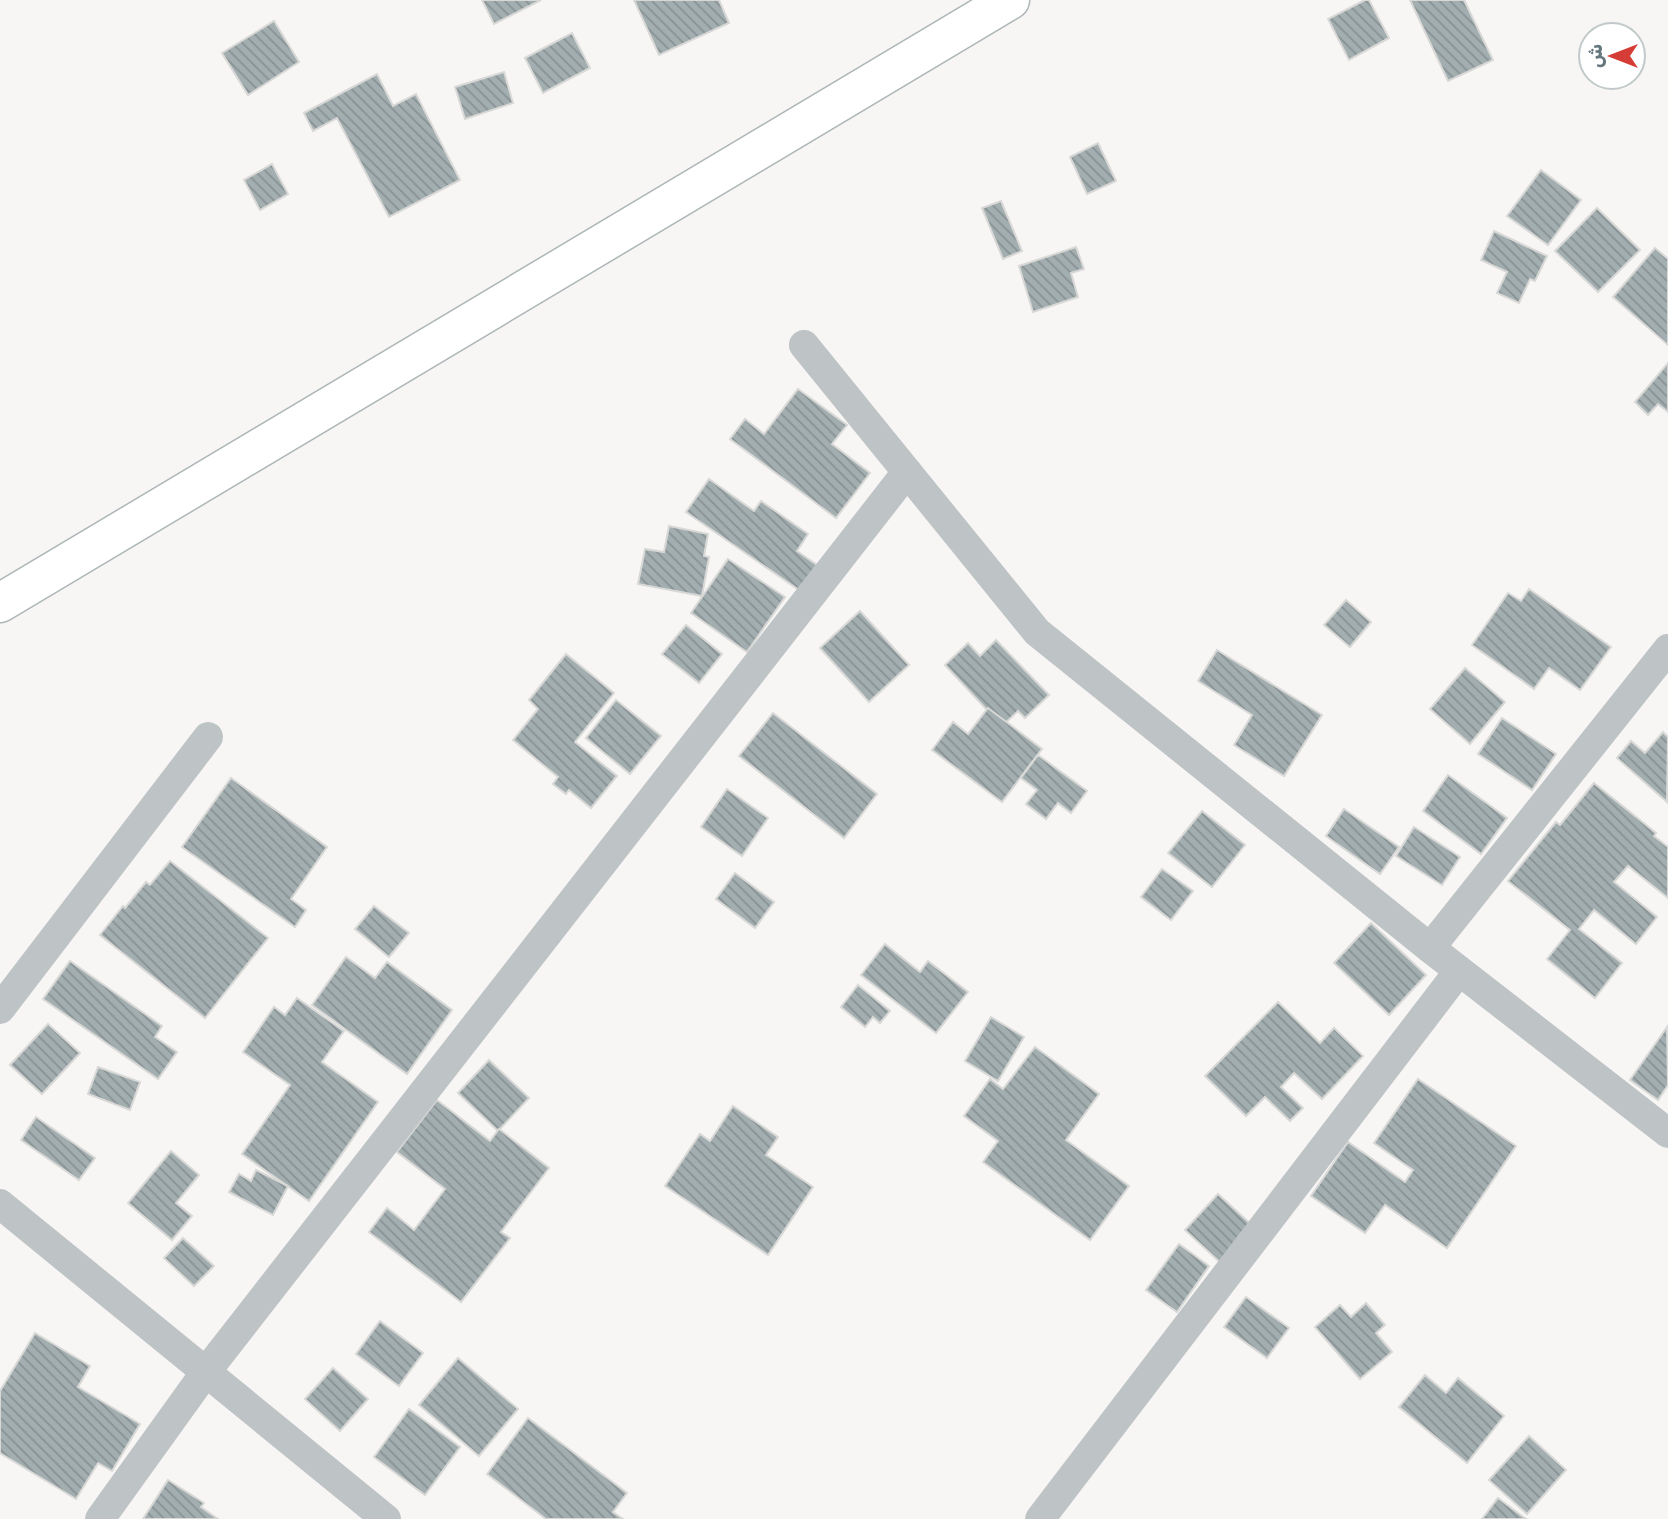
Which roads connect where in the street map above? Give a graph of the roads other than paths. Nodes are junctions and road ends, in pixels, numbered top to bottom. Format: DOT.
graph roads {
  1 [pos="1010,0"];
  2 [pos="804,345"];
  3 [pos="907,472"];
  4 [pos="0,603"];
  5 [pos="1668,649"];
  6 [pos="208,737"];
  7 [pos="1430,948"];
  8 [pos="1459,971"];
  9 [pos="0,1010"];
  10 [pos="1668,1133"];
  11 [pos="0,1204"];
  12 [pos="205,1373"];
  13 [pos="100,1519"];
  14 [pos="386,1519"];
  15 [pos="1040,1519"];
  1 -- 4 [label="street"];
  2 -- 3 [label="street"];
  3 -- 7 [label="street"];
  3 -- 12 [label="street"];
  5 -- 7 [label="street"];
  6 -- 9 [label="street"];
  7 -- 8 [label="street"];
  8 -- 10 [label="street"];
  8 -- 15 [label="street"];
  11 -- 12 [label="street"];
  12 -- 13 [label="street"];
  12 -- 14 [label="street"];
}
